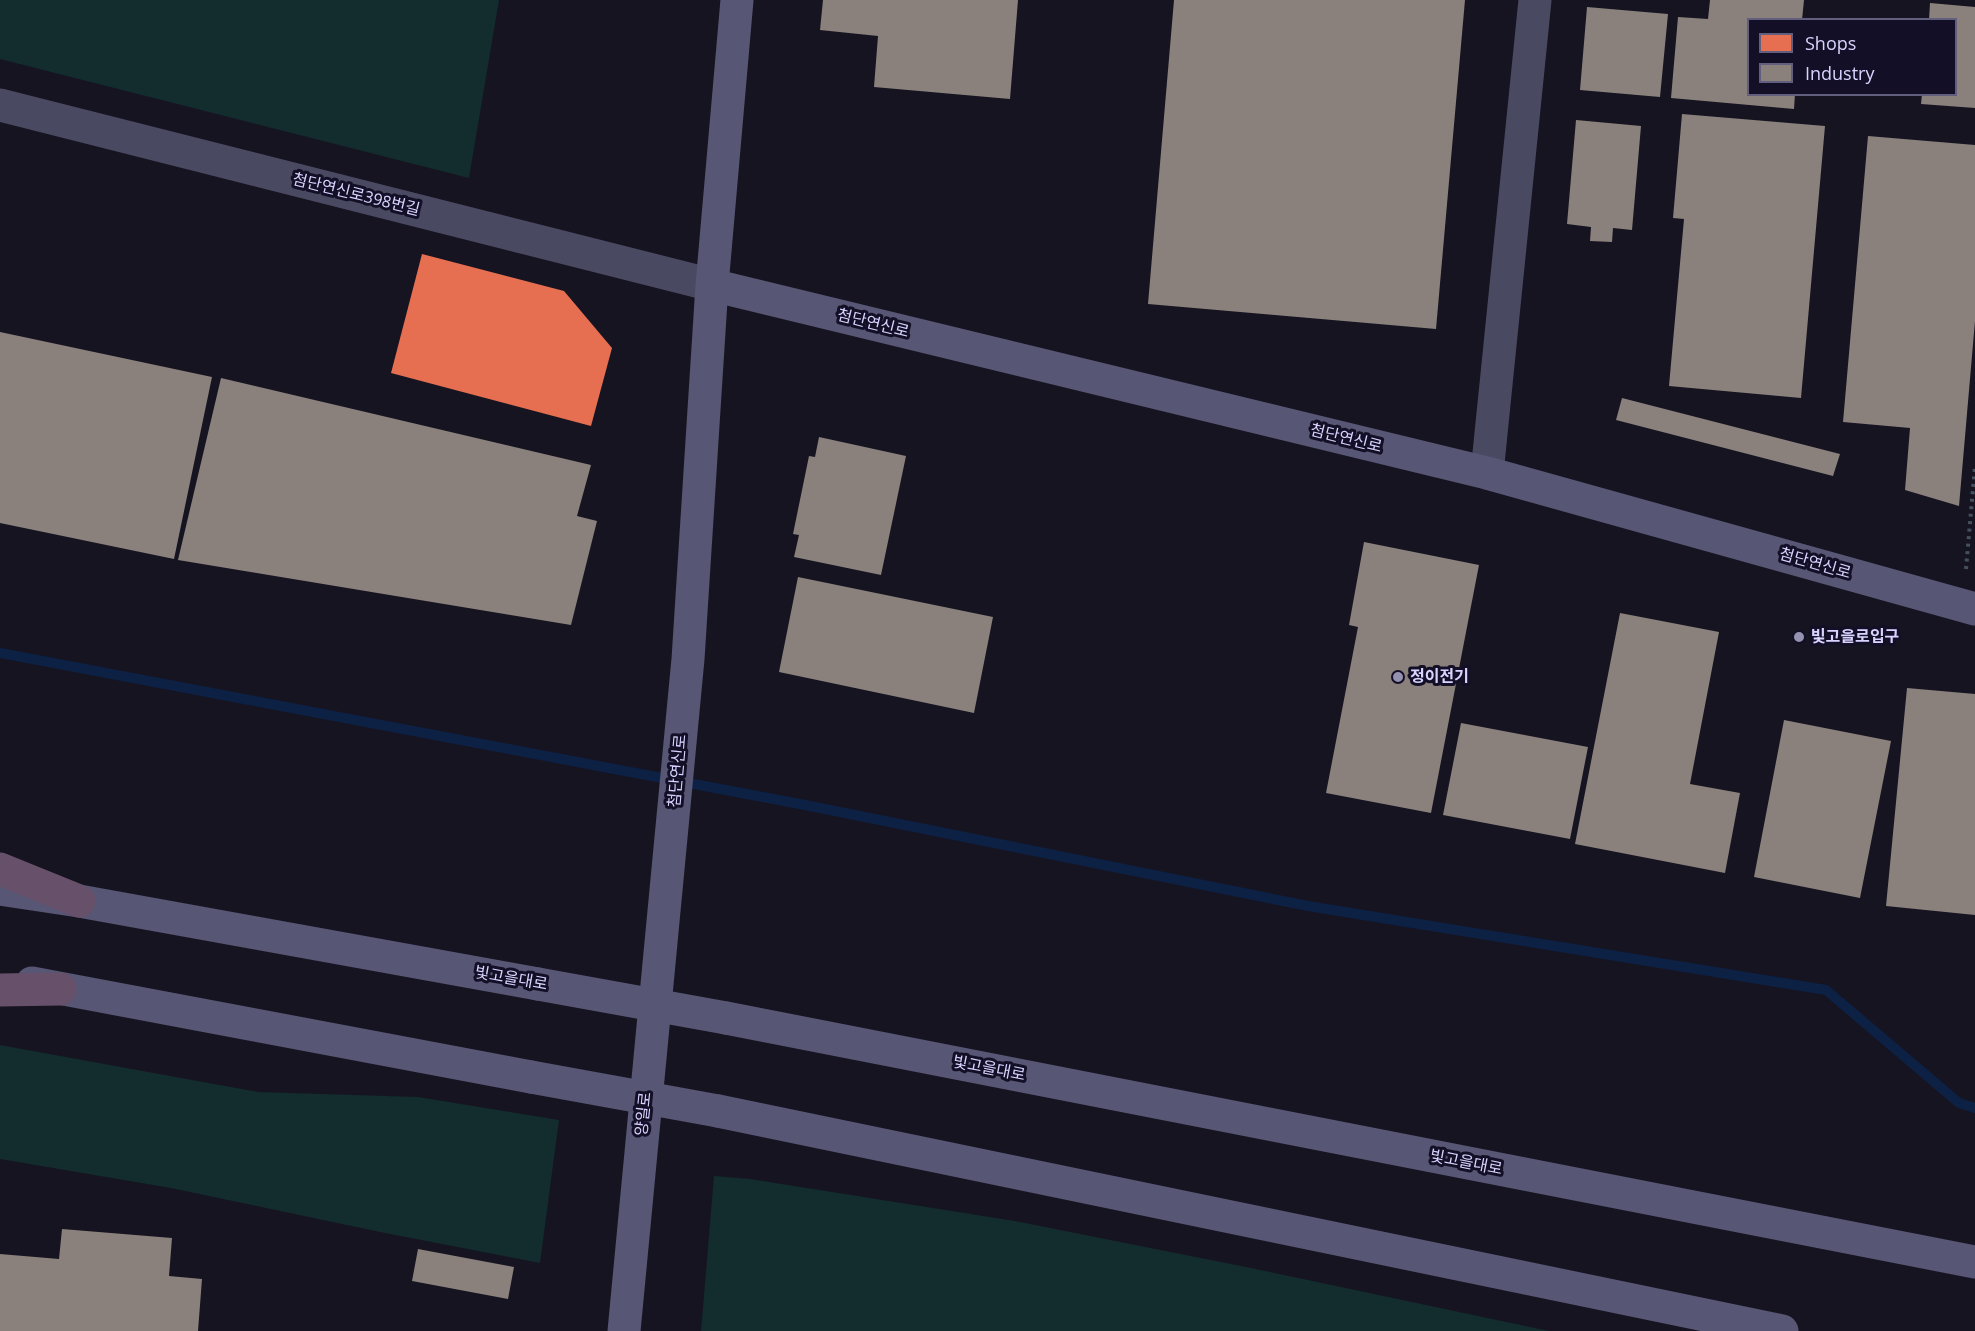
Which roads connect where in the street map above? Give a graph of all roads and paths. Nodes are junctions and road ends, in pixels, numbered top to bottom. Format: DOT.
graph roads {
  1 [pos="737,0"];
  2 [pos="1535,0"];
  3 [pos="0,105"];
  4 [pos="712,285"];
  5 [pos="1975,466"];
  6 [pos="1487,473"];
  7 [pos="1969,607"];
  8 [pos="0,869"];
  9 [pos="0,889"];
  10 [pos="666,897"];
  11 [pos="79,901"];
  12 [pos="0,977"];
  13 [pos="60,988"];
  14 [pos="0,990"];
  15 [pos="1975,1262"];
  16 [pos="624,1331"];
  17 [pos="1782,1331"];
  1 -- 4 [label="main road, 첨단연신로"];
  2 -- 6 [label="street"];
  3 -- 4 [label="street, 첨단연신로398번길"];
  4 -- 6 [label="main road, 첨단연신로"];
  4 -- 10 [label="main road, 첨단연신로"];
  5 -- 7 [label="path"];
  6 -- 7 [label="main road, 첨단연신로"];
  8 -- 11 [label="highway"];
  9 -- 11 [label="main road, 빛고을대로"];
  10 -- 16 [label="main road, 양일로"];
  11 -- 15 [label="main road, 빛고을대로, bridge"];
  12 -- 13 [label="main road"];
  13 -- 14 [label="highway"];
  13 -- 17 [label="main road, bridge"];
}
